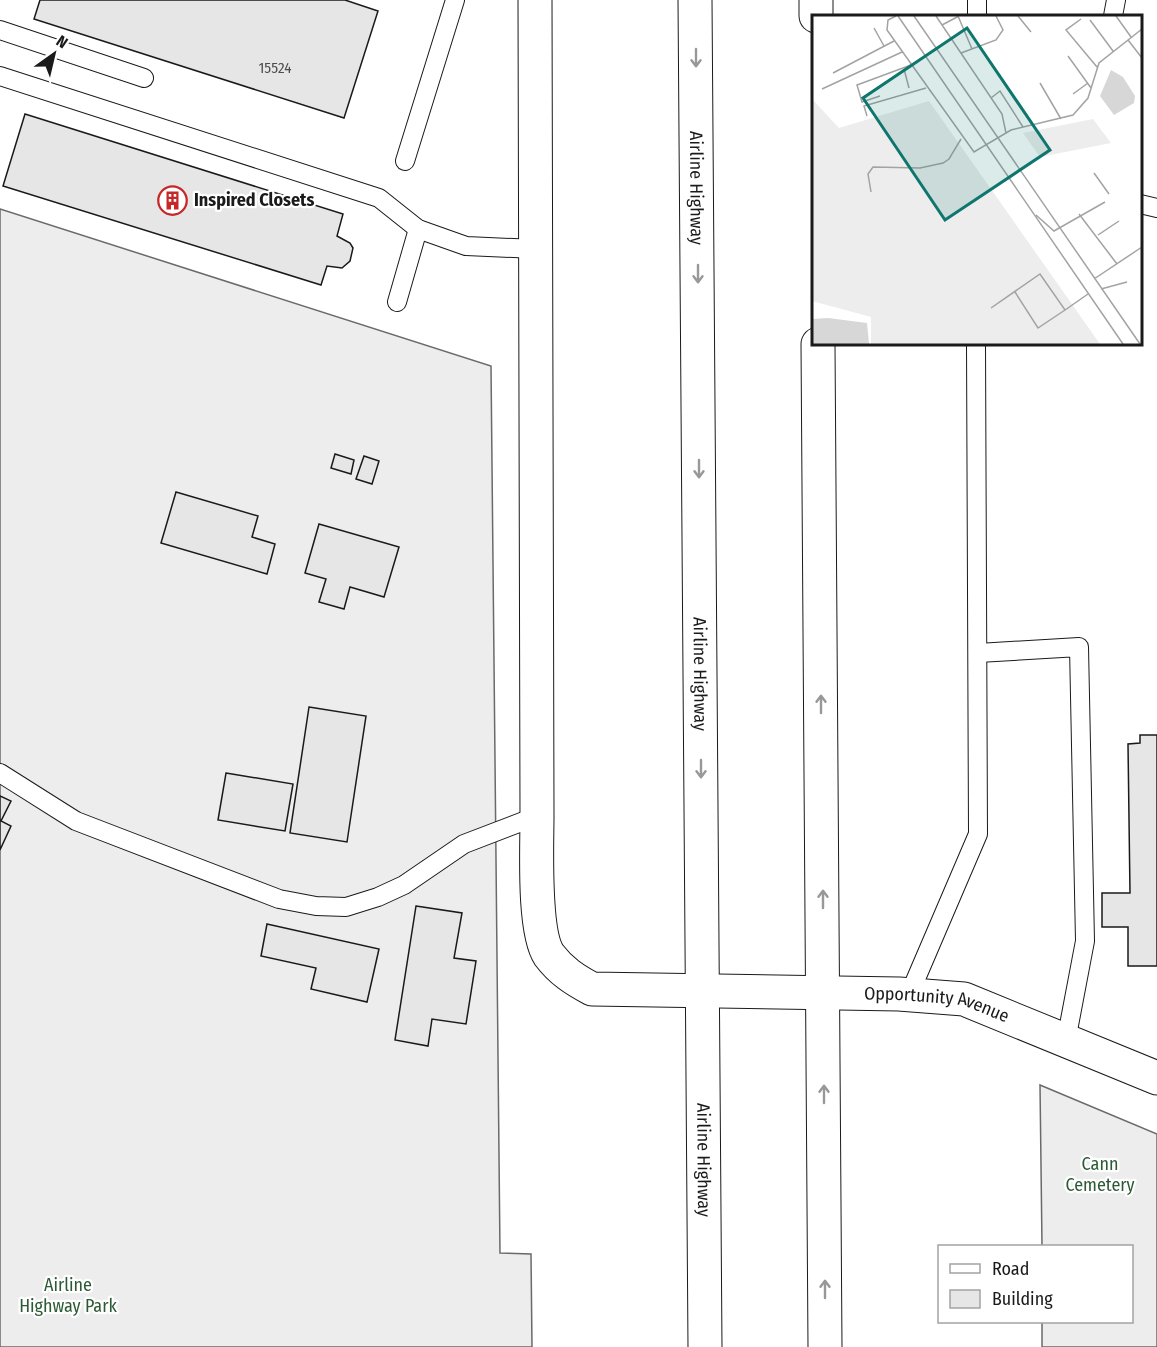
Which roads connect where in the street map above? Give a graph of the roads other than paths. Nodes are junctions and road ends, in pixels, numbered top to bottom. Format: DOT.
graph roads {
  1 [pos="455,0"];
  2 [pos="535,0"];
  3 [pos="696,0"];
  4 [pos="1116,0"];
  5 [pos="1113,15"];
  6 [pos="0,30"];
  7 [pos="0,76"];
  8 [pos="144,78"];
  9 [pos="405,161"];
  10 [pos="1142,204"];
  11 [pos="1157,207"];
  12 [pos="418,229"];
  13 [pos="536,249"];
  14 [pos="397,302"];
  15 [pos="818,345"];
  16 [pos="976,345"];
  17 [pos="978,653"];
  18 [pos="0,773"];
  19 [pos="537,816"];
  20 [pos="703,991"];
  21 [pos="823,994"];
  22 [pos="909,995"];
  23 [pos="1066,1041"];
  24 [pos="1157,1078"];
  25 [pos="705,1347"];
  26 [pos="825,1347"];
  1 -- 9 [label="lane"];
  2 -- 13 [label="main road, Opportunity Avenue"];
  3 -- 20 [label="main road, Airline Highway, one-way"];
  4 -- 5 [label="lane"];
  6 -- 8 [label="lane"];
  7 -- 12 [label="lane"];
  10 -- 11 [label="lane"];
  12 -- 13 [label="lane"];
  12 -- 14 [label="lane"];
  13 -- 19 [label="main road, Opportunity Avenue"];
  21 -- 15 [label="main road, one-way"];
  16 -- 17 [label="lane"];
  17 -- 22 [label="lane"];
  17 -- 23 [label="lane"];
  18 -- 19 [label="lane"];
  19 -- 20 [label="main road, Opportunity Avenue"];
  20 -- 21 [label="main road, Opportunity Avenue"];
  20 -- 25 [label="main road, Airline Highway"];
  21 -- 22 [label="main road, Opportunity Avenue"];
  26 -- 21 [label="main road, one-way"];
  22 -- 23 [label="main road, Opportunity Avenue"];
  23 -- 24 [label="main road, Opportunity Avenue"];
}
